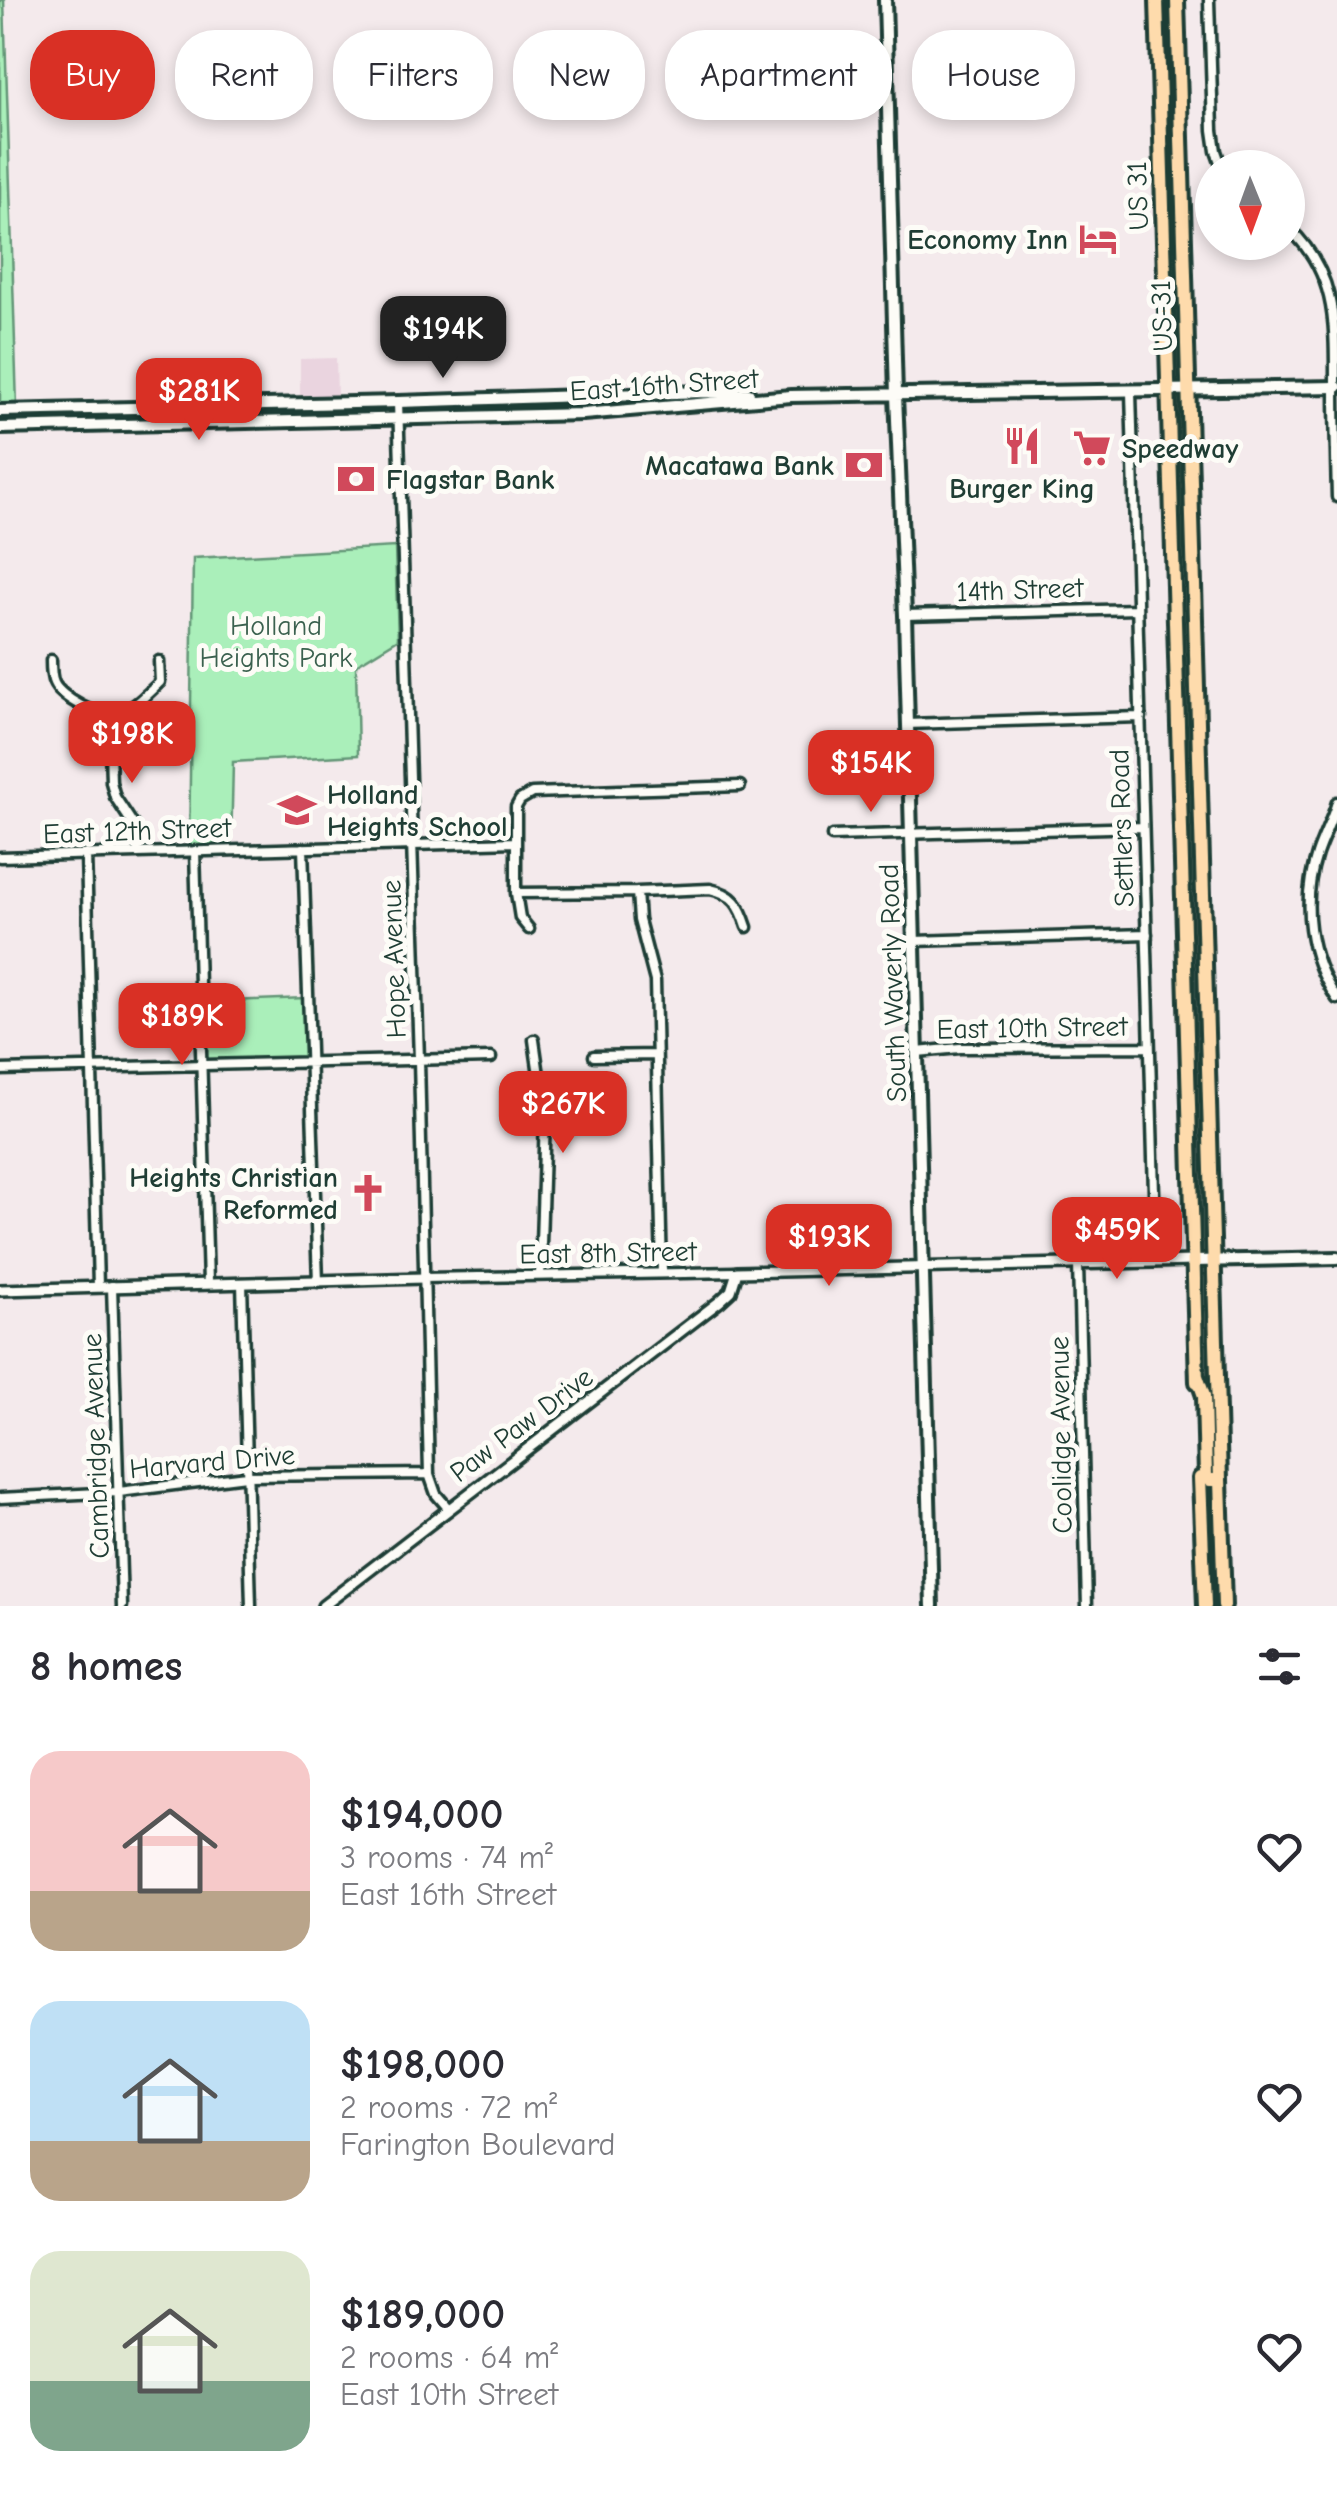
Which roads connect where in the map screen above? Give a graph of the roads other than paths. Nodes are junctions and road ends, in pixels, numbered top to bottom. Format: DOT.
graph roads {
  1 [pos="885,0"];
  2 [pos="1157,0"];
  3 [pos="1177,0"];
  4 [pos="1209,0"];
  5 [pos="1216,150"];
  6 [pos="1161,160"];
  7 [pos="1182,172"];
  8 [pos="1305,247"];
  9 [pos="1336,387"];
  10 [pos="1168,390"];
  11 [pos="1188,390"];
  12 [pos="1131,392"];
  13 [pos="896,395"];
  14 [pos="791,396"];
  15 [pos="398,402"];
  16 [pos="0,411"];
  17 [pos="399,419"];
  18 [pos="0,428"];
  19 [pos="1337,497"];
  20 [pos="1194,603"];
  21 [pos="1173,604"];
  22 [pos="1137,608"];
  23 [pos="905,615"];
  24 [pos="51,660"];
  25 [pos="159,661"];
  26 [pos="109,716"];
  27 [pos="1141,717"];
  28 [pos="908,724"];
  29 [pos="740,786"];
  30 [pos="1337,802"];
  31 [pos="1142,827"];
  32 [pos="910,833"];
  33 [pos="832,836"];
  34 [pos="516,842"];
  35 [pos="411,845"];
  36 [pos="304,848"];
  37 [pos="195,851"];
  38 [pos="138,853"];
  39 [pos="86,854"];
  40 [pos="0,857"];
  41 [pos="637,892"];
  42 [pos="516,893"];
  43 [pos="747,927"];
  44 [pos="529,928"];
  45 [pos="1147,934"];
  46 [pos="914,941"];
  47 [pos="1337,999"];
  48 [pos="534,1040"];
  49 [pos="1187,1044"];
  50 [pos="1149,1047"];
  51 [pos="917,1052"];
  52 [pos="1208,1054"];
  53 [pos="656,1055"];
  54 [pos="594,1056"];
  55 [pos="491,1058"];
  56 [pos="419,1060"];
  57 [pos="310,1063"];
  58 [pos="201,1065"];
  59 [pos="92,1068"];
  60 [pos="0,1070"];
  61 [pos="1337,1258"];
  62 [pos="1214,1260"];
  63 [pos="1194,1261"];
  64 [pos="1156,1262"];
  65 [pos="1078,1264"];
  66 [pos="921,1267"];
  67 [pos="736,1272"];
  68 [pos="662,1273"];
  69 [pos="540,1275"];
  70 [pos="424,1278"];
  71 [pos="318,1282"];
  72 [pos="208,1283"];
  73 [pos="242,1283"];
  74 [pos="98,1286"];
  75 [pos="112,1286"];
  76 [pos="0,1290"];
  77 [pos="1197,1376"];
  78 [pos="429,1474"];
  79 [pos="246,1476"];
  80 [pos="1220,1480"];
  81 [pos="119,1492"];
  82 [pos="0,1498"];
  83 [pos="448,1508"];
  84 [pos="122,1606"];
  85 [pos="251,1606"];
  86 [pos="323,1606"];
  87 [pos="932,1606"];
  88 [pos="1087,1606"];
  89 [pos="1205,1606"];
  90 [pos="1224,1606"];
  1 -- 13 [label="main road, South Waverly Road"];
  2 -- 6 [label="highway, US 31 / US 31"];
  3 -- 7 [label="highway, US-31 / US 31"];
  4 -- 5 [label="street"];
  6 -- 7 [label="highway"];
  6 -- 10 [label="highway, US 31 / US 31"];
  7 -- 11 [label="highway, US-31 / US 31"];
  8 -- 9 [label="street"];
  9 -- 11 [label="main road, East 16th Street"];
  9 -- 19 [label="street"];
  10 -- 11 [label="main road, East 16th Street"];
  10 -- 12 [label="main road, East 16th Street"];
  10 -- 21 [label="highway, US 31"];
  11 -- 20 [label="highway, US 31"];
  12 -- 13 [label="main road, East 16th Street"];
  12 -- 22 [label="street, Settlers Road"];
  13 -- 14 [label="main road, East 16th Street"];
  13 -- 23 [label="main road, South Waverly Road"];
  14 -- 15 [label="main road, East 16th Street"];
  14 -- 17 [label="main road, East 16th Street"];
  15 -- 16 [label="main road, East 16th Street"];
  15 -- 17 [label="street, Hope Avenue"];
  17 -- 18 [label="main road, East 16th Street"];
  17 -- 35 [label="street, Hope Avenue"];
  20 -- 21 [label="highway"];
  20 -- 52 [label="highway, US 31"];
  21 -- 49 [label="highway, US 31"];
  22 -- 23 [label="street, 14th Street"];
  22 -- 27 [label="street, Settlers Road"];
  23 -- 28 [label="main road, South Waverly Road"];
  24 -- 26 [label="street"];
  25 -- 26 [label="street"];
  26 -- 38 [label="street"];
  27 -- 28 [label="street"];
  27 -- 31 [label="street, Settlers Road"];
  28 -- 32 [label="main road, South Waverly Road"];
  29 -- 34 [label="street"];
  30 -- 47 [label="street"];
  31 -- 32 [label="street"];
  31 -- 45 [label="street, Settlers Road"];
  32 -- 33 [label="street"];
  32 -- 46 [label="main road, South Waverly Road"];
  34 -- 35 [label="street, East 12th Street"];
  34 -- 42 [label="street"];
  35 -- 36 [label="street, East 12th Street"];
  35 -- 56 [label="street, Hope Avenue"];
  36 -- 37 [label="street, East 12th Street"];
  36 -- 57 [label="street"];
  37 -- 38 [label="street, East 12th Street"];
  37 -- 58 [label="street"];
  38 -- 39 [label="street, East 12th Street"];
  39 -- 40 [label="street, East 12th Street"];
  39 -- 59 [label="street"];
  41 -- 42 [label="street"];
  41 -- 43 [label="street"];
  41 -- 53 [label="street"];
  42 -- 44 [label="street"];
  45 -- 46 [label="street"];
  45 -- 50 [label="street, Settlers Road"];
  46 -- 51 [label="main road, South Waverly Road"];
  48 -- 69 [label="street"];
  49 -- 52 [label="highway"];
  49 -- 63 [label="highway, US 31"];
  50 -- 51 [label="street, East 10th Street"];
  50 -- 64 [label="street, Settlers Road"];
  51 -- 66 [label="main road, South Waverly Road"];
  52 -- 62 [label="highway, US 31"];
  53 -- 54 [label="street"];
  53 -- 68 [label="street"];
  55 -- 56 [label="street"];
  56 -- 57 [label="street"];
  56 -- 70 [label="street, Hope Avenue"];
  57 -- 58 [label="street"];
  57 -- 71 [label="street"];
  58 -- 59 [label="street"];
  58 -- 72 [label="street"];
  59 -- 60 [label="street"];
  59 -- 74 [label="street"];
  61 -- 62 [label="main road, East 8th Street"];
  62 -- 63 [label="main road, East 8th Street"];
  62 -- 80 [label="highway, US 31"];
  63 -- 64 [label="street, East 8th Street"];
  63 -- 77 [label="highway, US 31"];
  64 -- 65 [label="street, East 8th Street"];
  65 -- 66 [label="street, East 8th Street"];
  65 -- 88 [label="street, Coolidge Avenue"];
  66 -- 67 [label="street, East 8th Street"];
  66 -- 87 [label="main road, South Waverly Road"];
  67 -- 68 [label="street, East 8th Street"];
  67 -- 83 [label="street, Paw Paw Drive"];
  68 -- 69 [label="street, East 8th Street"];
  69 -- 70 [label="street, East 8th Street"];
  70 -- 71 [label="street, East 8th Street"];
  70 -- 78 [label="street, Hope Avenue"];
  71 -- 73 [label="street, East 8th Street"];
  72 -- 73 [label="street, East 8th Street"];
  72 -- 75 [label="street, East 8th Street"];
  73 -- 79 [label="street"];
  74 -- 75 [label="street, East 8th Street"];
  74 -- 76 [label="street, East 8th Street"];
  75 -- 81 [label="street, Cambridge Avenue"];
  77 -- 80 [label="highway"];
  77 -- 89 [label="highway, US 31"];
  78 -- 79 [label="street, Harvard Drive"];
  78 -- 83 [label="street, Hope Avenue"];
  79 -- 81 [label="street, Harvard Drive"];
  79 -- 85 [label="street"];
  80 -- 90 [label="highway, US 31"];
  81 -- 82 [label="street, Harvard Drive"];
  81 -- 84 [label="street, Cambridge Avenue"];
  83 -- 86 [label="street, Paw Paw Drive"];
}
